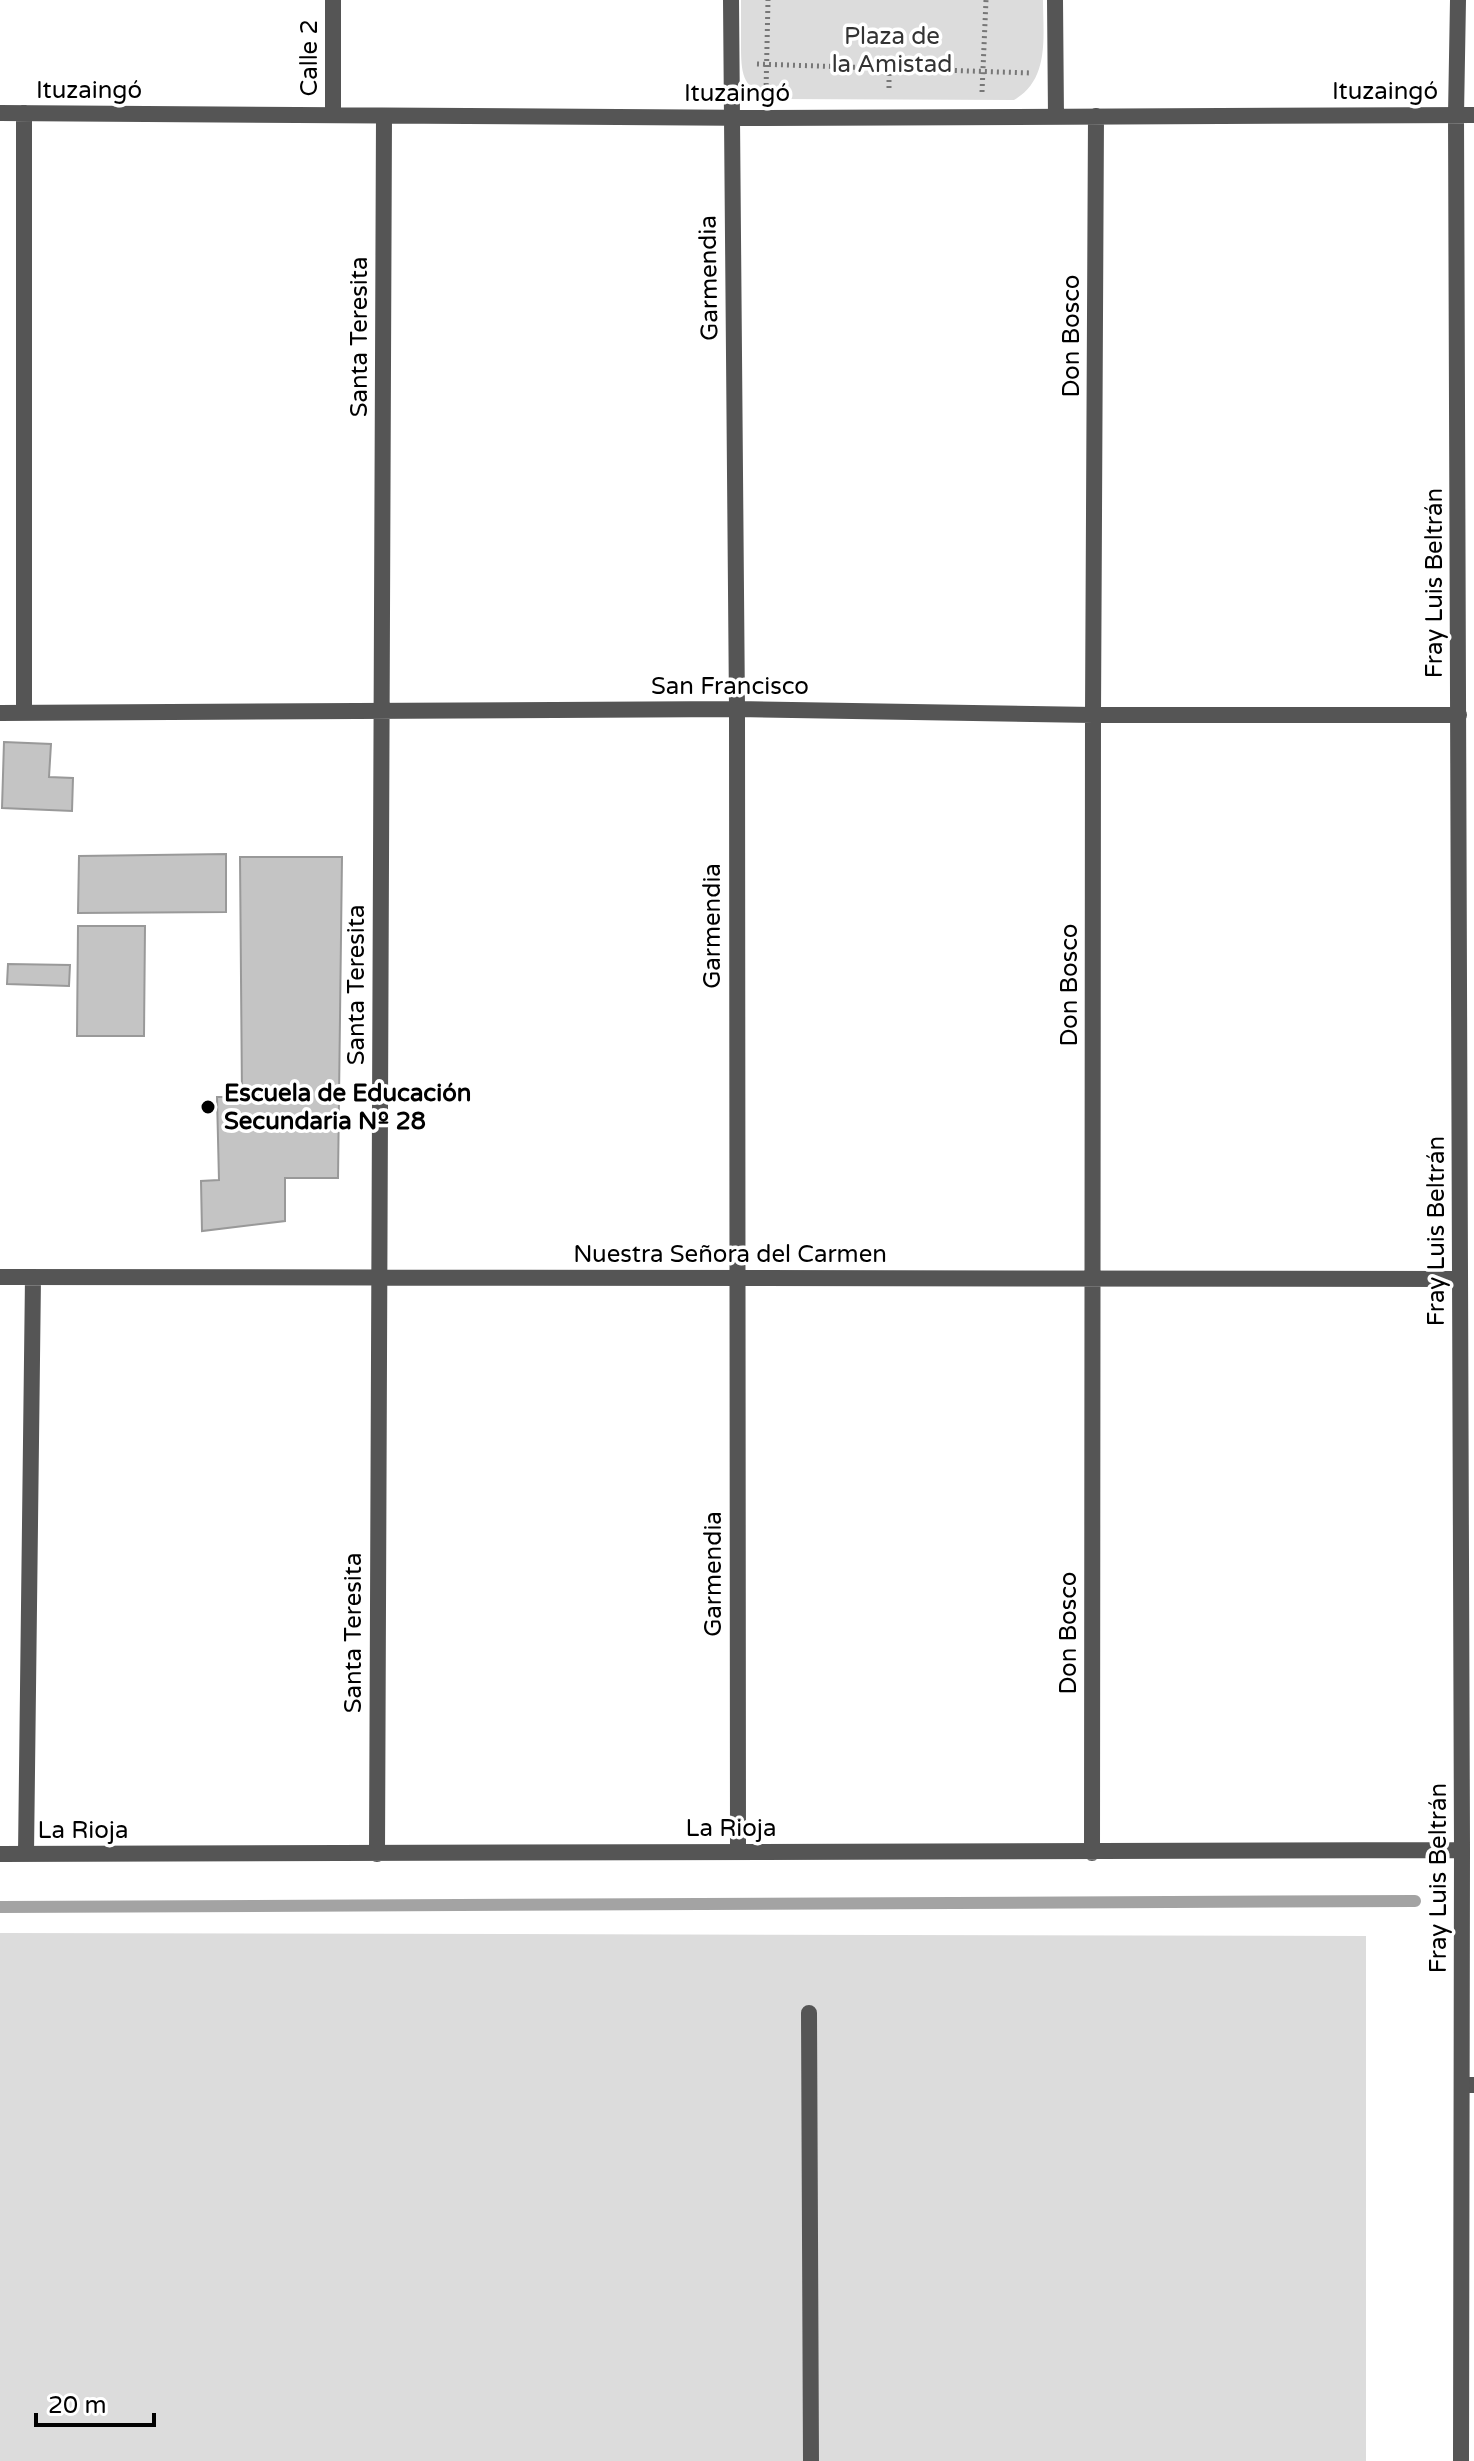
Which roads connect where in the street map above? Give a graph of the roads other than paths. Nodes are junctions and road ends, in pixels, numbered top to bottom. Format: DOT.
graph roads {
  1 [pos="333,0"];
  2 [pos="731,0"];
  3 [pos="1055,0"];
  4 [pos="1458,0"];
  5 [pos="0,113"];
  6 [pos="24,113"];
  7 [pos="333,115"];
  8 [pos="1456,115"];
  9 [pos="1474,115"];
  10 [pos="384,116"];
  11 [pos="1096,116"];
  12 [pos="1056,117"];
  13 [pos="731,118"];
  14 [pos="737,709"];
  15 [pos="381,710"];
  16 [pos="0,713"];
  17 [pos="24,713"];
  18 [pos="1093,715"];
  19 [pos="1459,715"];
  20 [pos="1466,807"];
  21 [pos="0,1277"];
  22 [pos="33,1277"];
  23 [pos="378,1278"];
  24 [pos="736,1278"];
  25 [pos="1092,1279"];
  26 [pos="1460,1279"];
  27 [pos="1467,1486"];
  28 [pos="1462,1850"];
  29 [pos="738,1852"];
  30 [pos="1092,1853"];
  31 [pos="0,1854"];
  32 [pos="26,1854"];
  33 [pos="377,1854"];
  34 [pos="1468,1897"];
  35 [pos="809,2013"];
  36 [pos="1468,2085"];
  37 [pos="811,2461"];
  38 [pos="1461,2461"];
  1 -- 7 [label="street, Calle 2"];
  2 -- 13 [label="street, Garmendia"];
  3 -- 12 [label="street"];
  4 -- 8 [label="street, Fray Luis Beltrán"];
  5 -- 6 [label="street, Ituzaingó"];
  6 -- 7 [label="street, Ituzaingó"];
  6 -- 17 [label="street"];
  7 -- 10 [label="street, Ituzaingó"];
  8 -- 9 [label="street, Ituzaingó"];
  8 -- 11 [label="street, Ituzaingó"];
  8 -- 19 [label="street, Fray Luis Beltrán"];
  10 -- 13 [label="street, Ituzaingó"];
  10 -- 15 [label="street, Santa Teresita"];
  11 -- 12 [label="street, Ituzaingó"];
  11 -- 18 [label="street, Don Bosco"];
  12 -- 13 [label="street, Ituzaingó"];
  13 -- 14 [label="street, Garmendia"];
  14 -- 15 [label="street, San Francisco"];
  14 -- 18 [label="street, San Francisco"];
  14 -- 24 [label="street, Garmendia"];
  15 -- 17 [label="street, San Francisco"];
  15 -- 23 [label="street, Santa Teresita"];
  16 -- 17 [label="street, San Francisco"];
  18 -- 19 [label="street, San Francisco"];
  18 -- 25 [label="street, Don Bosco"];
  19 -- 20 [label="street, Fray Luis Beltrán"];
  20 -- 26 [label="street, Fray Luis Beltrán"];
  21 -- 22 [label="street, Nuestra Señora del Carmen"];
  22 -- 23 [label="street, Nuestra Señora del Carmen"];
  22 -- 32 [label="street"];
  23 -- 24 [label="street, Nuestra Señora del Carmen"];
  23 -- 33 [label="street, Santa Teresita"];
  24 -- 25 [label="street, Nuestra Señora del Carmen"];
  24 -- 29 [label="street, Garmendia"];
  25 -- 26 [label="street, Nuestra Señora del Carmen"];
  25 -- 30 [label="street, Don Bosco"];
  26 -- 27 [label="street, Fray Luis Beltrán"];
  27 -- 28 [label="street, Fray Luis Beltrán"];
  28 -- 30 [label="street, La Rioja"];
  28 -- 34 [label="street, Fray Luis Beltrán"];
  29 -- 30 [label="street, La Rioja"];
  29 -- 33 [label="street, La Rioja"];
  31 -- 32 [label="street, La Rioja"];
  32 -- 33 [label="street, La Rioja"];
  34 -- 36 [label="street, Fray Luis Beltrán"];
  35 -- 37 [label="street"];
  36 -- 38 [label="street, Fray Luis Beltrán"];
}
